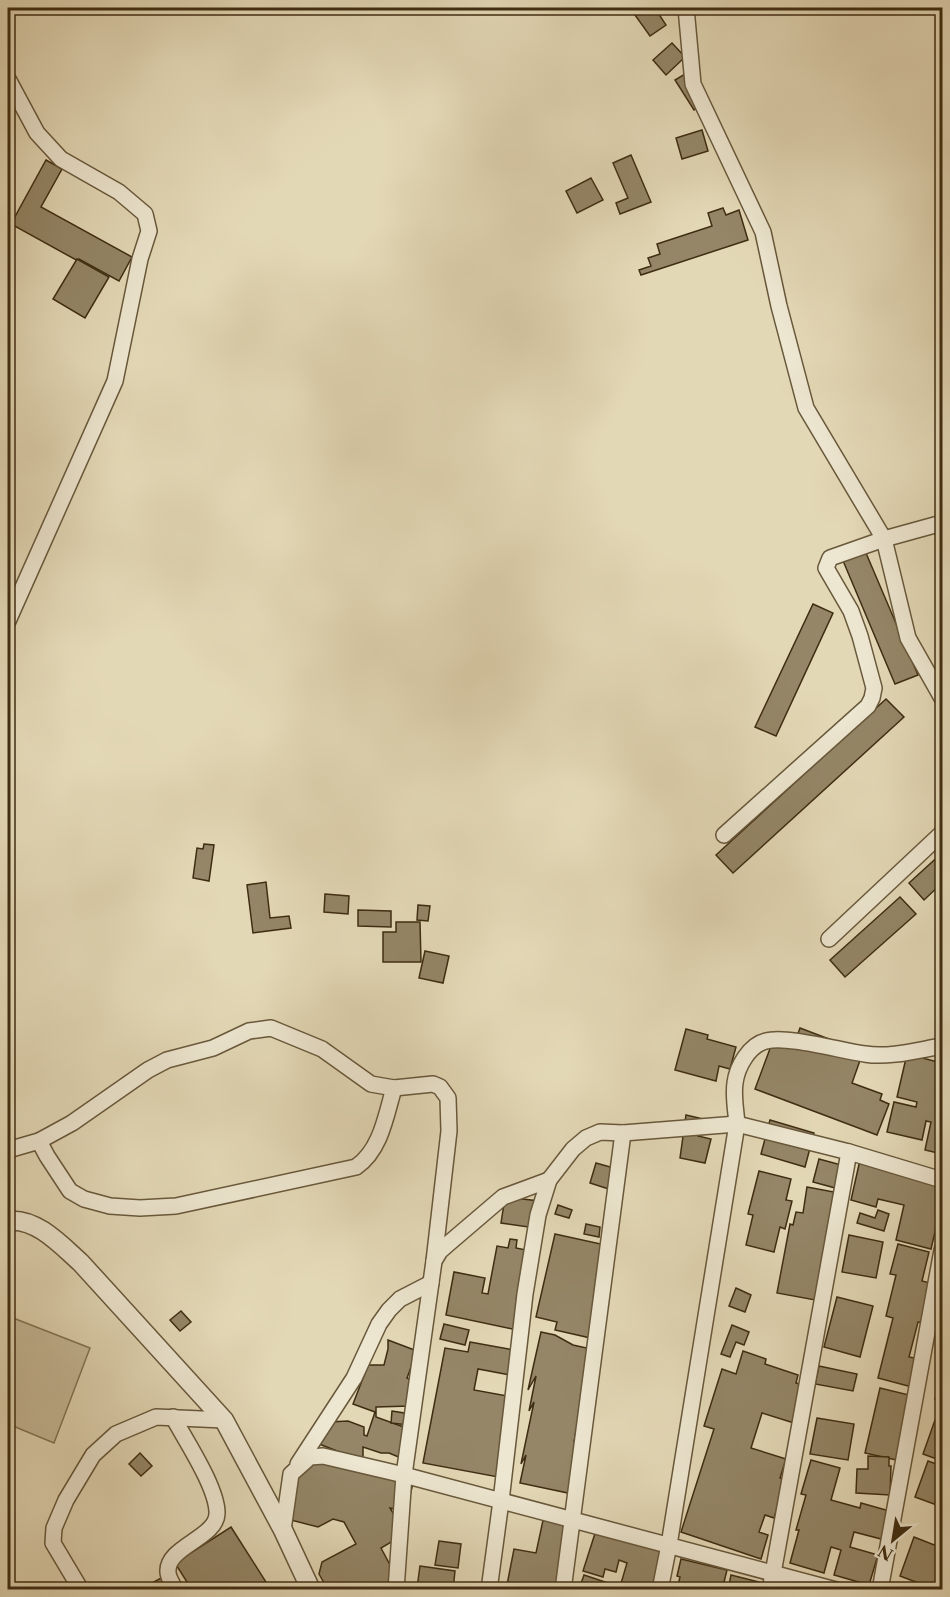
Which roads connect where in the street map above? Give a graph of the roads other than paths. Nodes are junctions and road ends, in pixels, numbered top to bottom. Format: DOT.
graph roads {
  1 [pos="686,9"];
  2 [pos="8,79"];
  3 [pos="942,523"];
  4 [pos="884,539"];
  5 [pos="8,621"];
  6 [pos="942,698"];
  7 [pos="942,833"];
  8 [pos="724,835"];
  9 [pos="829,939"];
  10 [pos="942,1046"];
  11 [pos="394,1088"];
  12 [pos="737,1124"];
  13 [pos="623,1133"];
  14 [pos="39,1141"];
  15 [pos="8,1150"];
  16 [pos="849,1152"];
  17 [pos="549,1180"];
  18 [pos="942,1180"];
  19 [pos="8,1221"];
  20 [pos="942,1250"];
  21 [pos="434,1261"];
  22 [pos="431,1282"];
  23 [pos="173,1417"];
  24 [pos="224,1420"];
  25 [pos="291,1474"];
  26 [pos="404,1475"];
  27 [pos="501,1501"];
  28 [pos="573,1521"];
  29 [pos="283,1530"];
  30 [pos="669,1545"];
  31 [pos="773,1573"];
  32 [pos="76,1587"];
  33 [pos="175,1590"];
  34 [pos="311,1590"];
  35 [pos="396,1590"];
  36 [pos="489,1590"];
  37 [pos="564,1590"];
  38 [pos="660,1590"];
  39 [pos="770,1590"];
  40 [pos="836,1590"];
  41 [pos="880,1590"];
  1 -- 4 [label="street"];
  2 -- 5 [label="street"];
  3 -- 4 [label="street"];
  4 -- 6 [label="street"];
  4 -- 8 [label="street"];
  7 -- 9 [label="street"];
  10 -- 12 [label="street"];
  11 -- 14 [label="street"];
  11 -- 14 [label="street"];
  11 -- 21 [label="street"];
  12 -- 13 [label="street"];
  12 -- 16 [label="street"];
  12 -- 30 [label="street"];
  13 -- 17 [label="street"];
  13 -- 28 [label="street"];
  14 -- 15 [label="street"];
  16 -- 18 [label="street"];
  16 -- 31 [label="street"];
  17 -- 21 [label="street"];
  17 -- 27 [label="street"];
  19 -- 24 [label="street"];
  20 -- 41 [label="street"];
  21 -- 22 [label="street"];
  22 -- 25 [label="street"];
  22 -- 26 [label="street"];
  23 -- 24 [label="street"];
  23 -- 32 [label="street"];
  23 -- 33 [label="street"];
  24 -- 29 [label="street"];
  25 -- 26 [label="street"];
  25 -- 29 [label="street"];
  26 -- 27 [label="street"];
  26 -- 35 [label="street"];
  27 -- 28 [label="street"];
  27 -- 36 [label="street"];
  28 -- 30 [label="street"];
  28 -- 37 [label="street"];
  29 -- 34 [label="street"];
  30 -- 31 [label="street"];
  30 -- 38 [label="street"];
  31 -- 39 [label="street"];
  31 -- 40 [label="street"];
}
